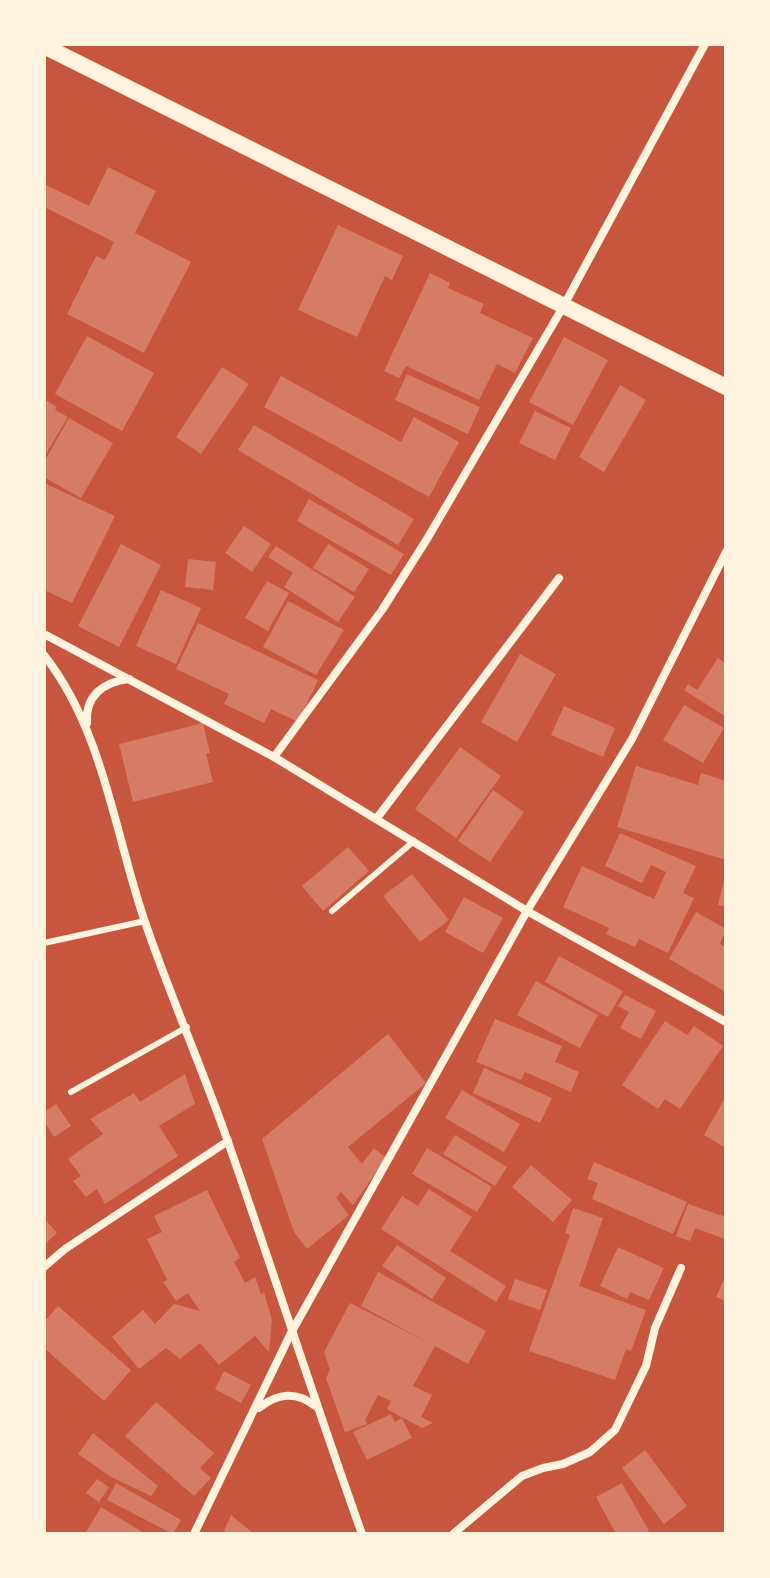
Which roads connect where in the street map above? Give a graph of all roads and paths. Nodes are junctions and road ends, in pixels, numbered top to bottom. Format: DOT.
graph roads {
  1 [pos="705,44"];
  2 [pos="44,46"];
  3 [pos="563,307"];
  4 [pos="726,387"];
  5 [pos="726,552"];
  6 [pos="559,578"];
  7 [pos="44,634"];
  8 [pos="45,658"];
  9 [pos="131,678"];
  10 [pos="87,728"];
  11 [pos="274,757"];
  12 [pos="377,818"];
  13 [pos="414,841"];
  14 [pos="332,911"];
  15 [pos="527,911"];
  16 [pos="145,921"];
  17 [pos="44,943"];
  18 [pos="726,1022"];
  19 [pos="187,1027"];
  20 [pos="71,1092"];
  21 [pos="228,1141"];
  22 [pos="44,1267"];
  23 [pos="681,1268"];
  24 [pos="291,1333"];
  25 [pos="316,1406"];
  26 [pos="255,1412"];
  27 [pos="194,1534"];
  28 [pos="362,1534"];
  29 [pos="453,1534"];
  1 -- 3 [label="street"];
  2 -- 3 [label="main road"];
  3 -- 4 [label="main road"];
  3 -- 11 [label="street"];
  5 -- 15 [label="street"];
  6 -- 12 [label="street"];
  7 -- 9 [label="street"];
  8 -- 10 [label="street"];
  9 -- 10 [label="street"];
  9 -- 11 [label="street"];
  10 -- 16 [label="street"];
  11 -- 12 [label="street"];
  12 -- 13 [label="street"];
  13 -- 14 [label="lane"];
  13 -- 15 [label="street"];
  15 -- 18 [label="street"];
  15 -- 24 [label="street"];
  16 -- 17 [label="lane"];
  16 -- 19 [label="street"];
  19 -- 20 [label="lane"];
  19 -- 21 [label="street"];
  21 -- 22 [label="street"];
  21 -- 24 [label="street"];
  23 -- 29 [label="street"];
  24 -- 25 [label="street"];
  24 -- 26 [label="street"];
  25 -- 26 [label="street"];
  25 -- 28 [label="street"];
  26 -- 27 [label="street"];
}
